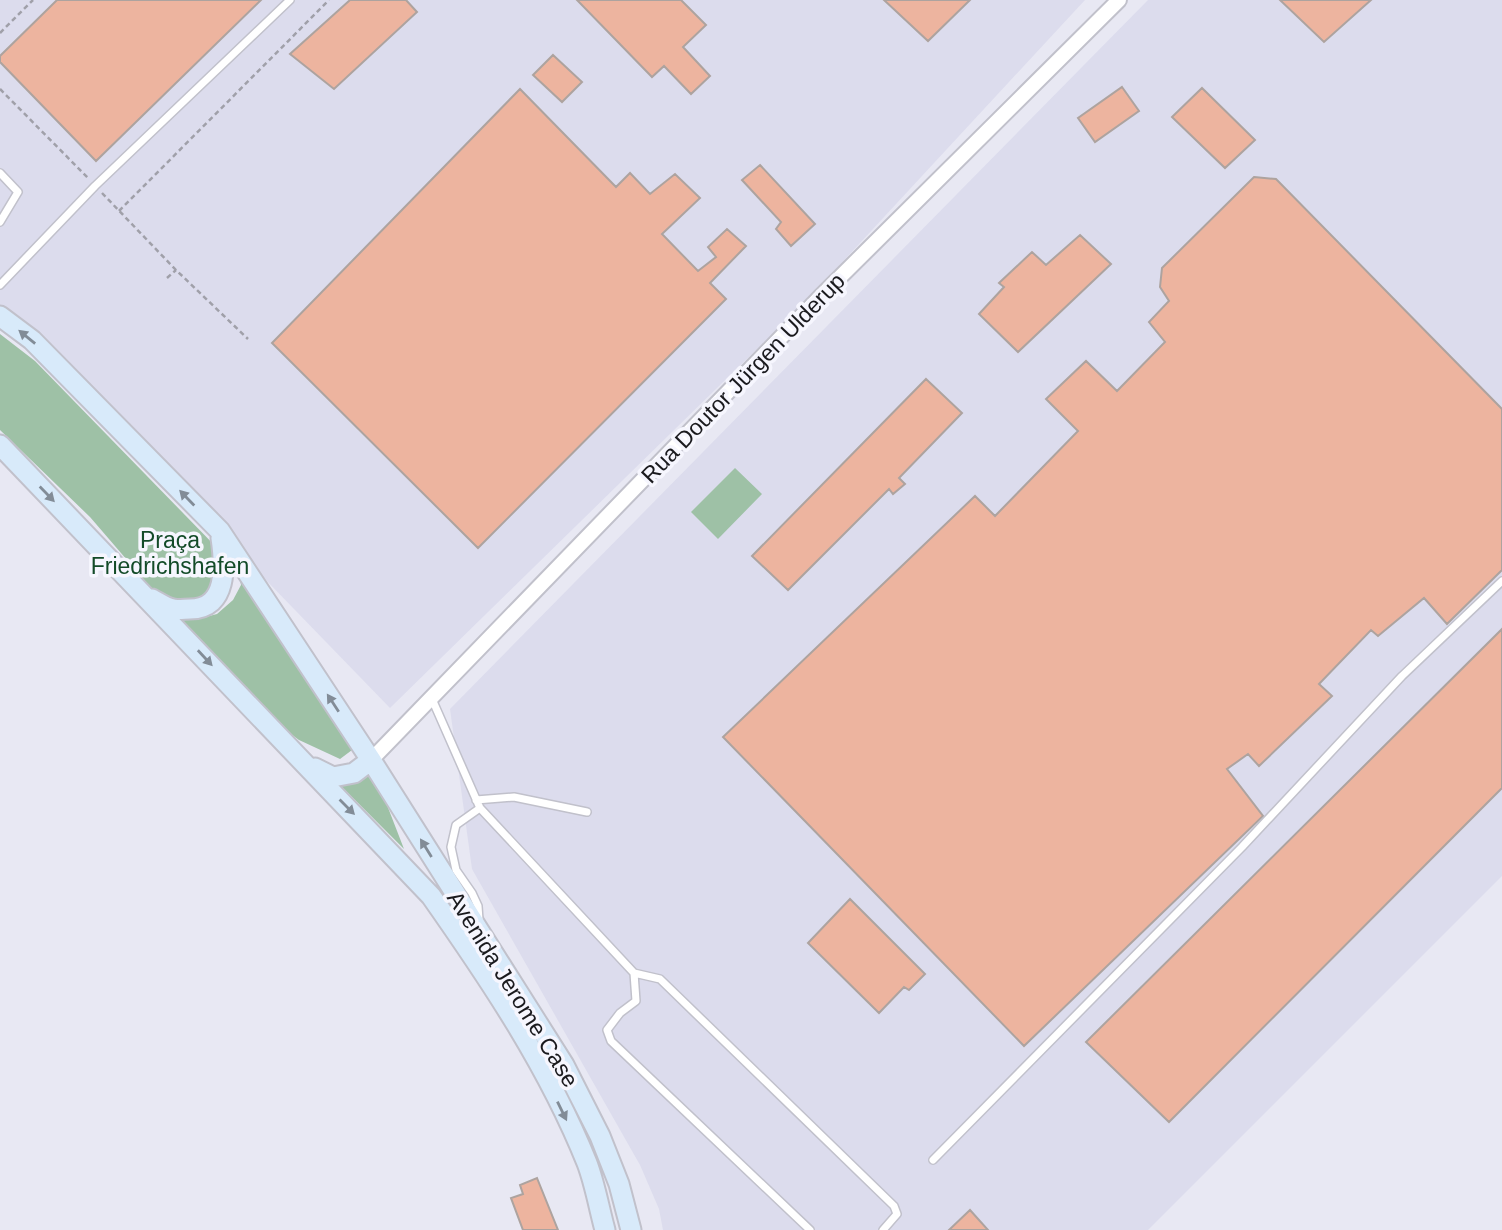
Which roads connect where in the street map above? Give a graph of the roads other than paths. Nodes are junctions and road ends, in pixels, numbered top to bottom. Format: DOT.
graph roads {
  1 [pos="290,0"];
  2 [pos="1119,0"];
  3 [pos="0,173"];
  4 [pos="0,222"];
  5 [pos="0,285"];
  6 [pos="0,316"];
  7 [pos="0,445"];
  8 [pos="220,531"];
  9 [pos="1502,581"];
  10 [pos="145,595"];
  11 [pos="432,699"];
  12 [pos="299,759"];
  13 [pos="371,760"];
  14 [pos="476,800"];
  15 [pos="480,808"];
  16 [pos="587,812"];
  17 [pos="481,933"];
  18 [pos="634,973"];
  19 [pos="933,1160"];
  20 [pos="605,1230"];
  21 [pos="631,1230"];
  22 [pos="810,1230"];
  23 [pos="883,1230"];
  1 -- 5 [label="lane"];
  2 -- 11 [label="street, Rua Doutor Jürgen Ulderup"];
  3 -- 4 [label="lane"];
  8 -- 6 [label="main road, Avenida Jerome Case, one-way"];
  7 -- 10 [label="main road, Avenida Jerome Case, one-way"];
  8 -- 10 [label="main road"];
  13 -- 8 [label="main road, Avenida Jerome Case, one-way"];
  9 -- 19 [label="lane"];
  10 -- 12 [label="main road, Avenida Jerome Case, one-way"];
  11 -- 13 [label="street, Rua Doutor Jürgen Ulderup"];
  11 -- 14 [label="lane"];
  12 -- 13 [label="main road"];
  12 -- 20 [label="main road, Avenida Jerome Case, one-way"];
  17 -- 13 [label="main road, Avenida Jerome Case, one-way"];
  14 -- 15 [label="lane"];
  14 -- 16 [label="lane"];
  15 -- 17 [label="lane"];
  15 -- 18 [label="lane"];
  17 -- 21 [label="main road, Avenida Jerome Case"];
  18 -- 22 [label="lane"];
  18 -- 23 [label="lane"];
}
